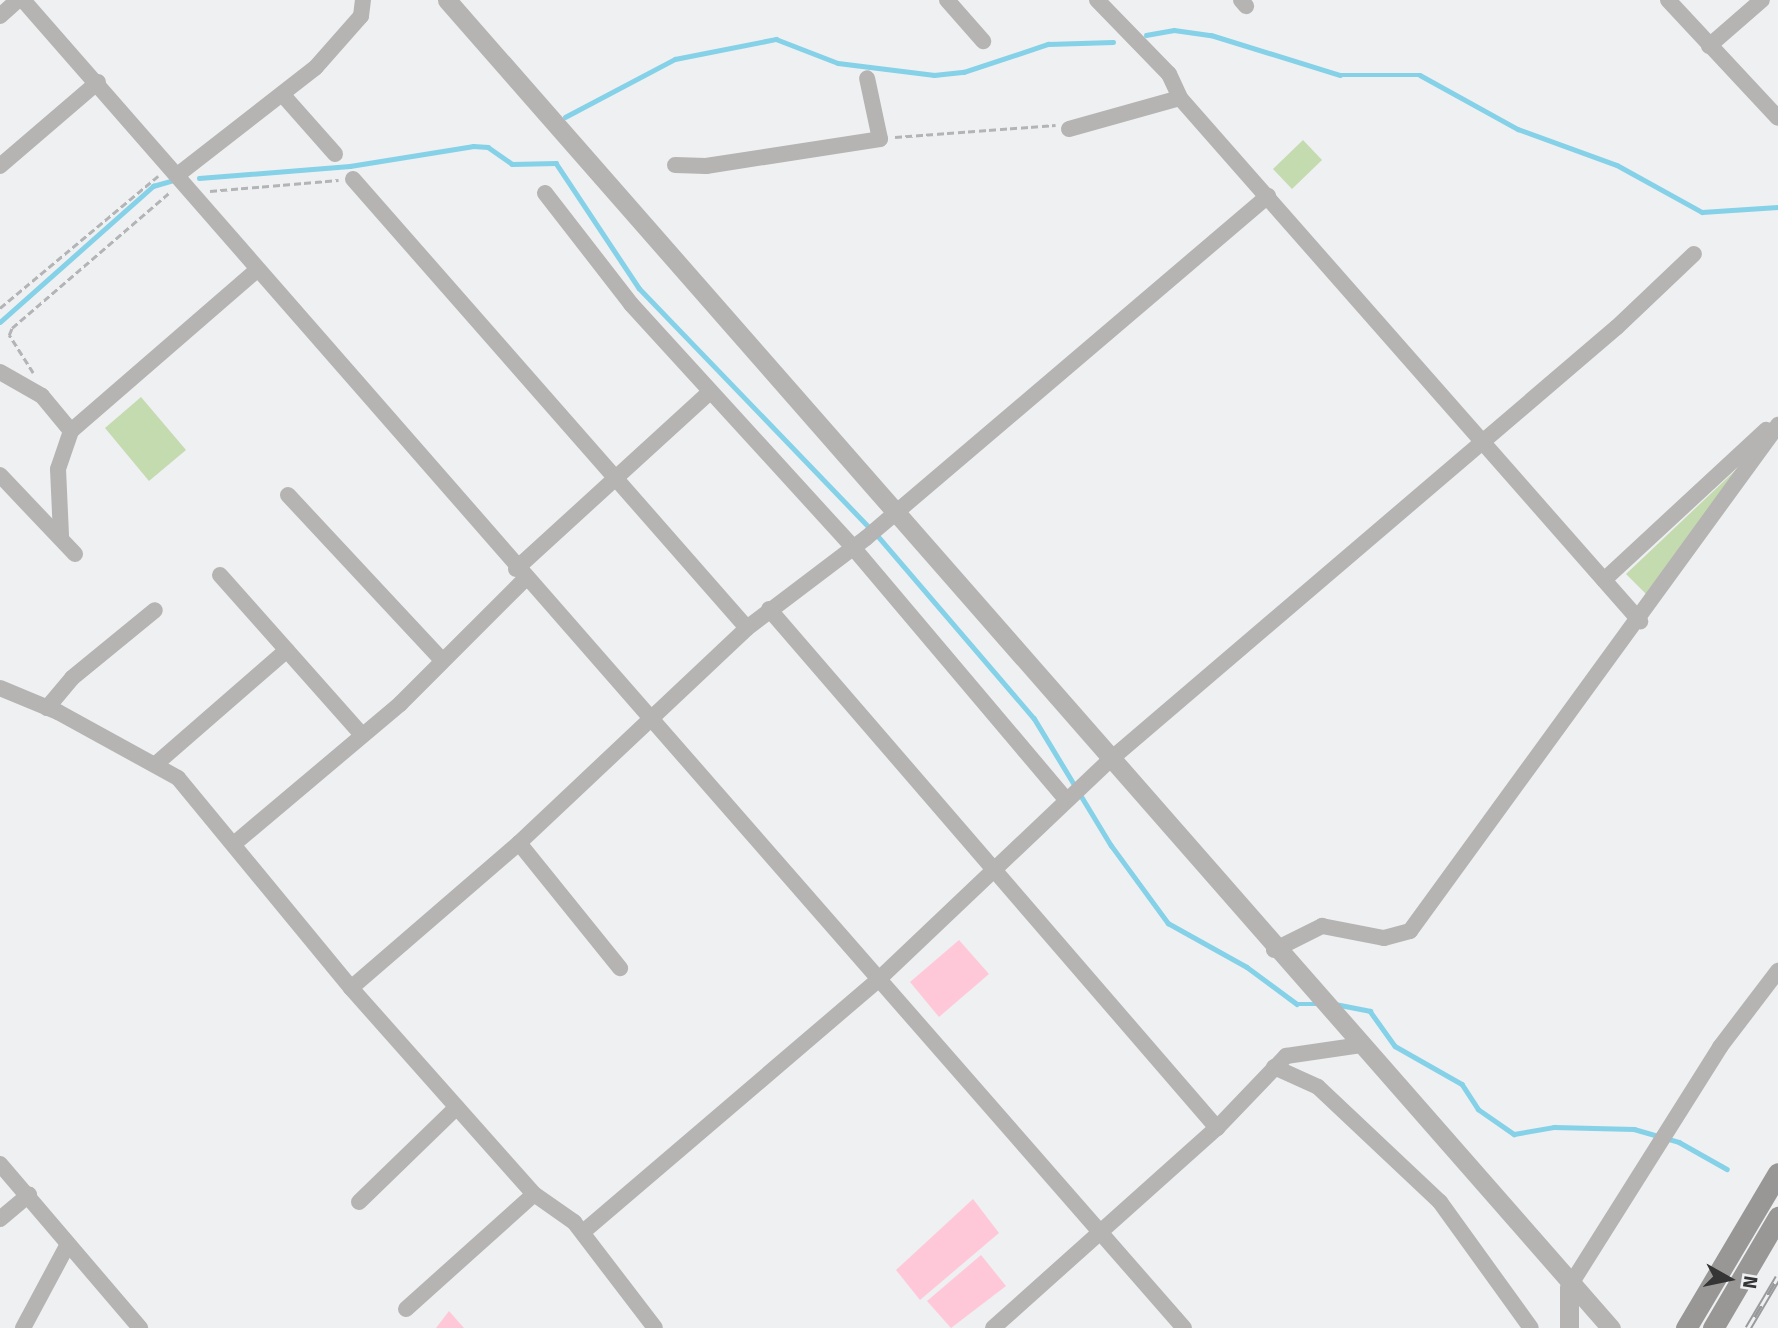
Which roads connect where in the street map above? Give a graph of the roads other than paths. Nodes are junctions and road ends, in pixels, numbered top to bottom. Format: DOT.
graph roads {
  1 [pos="21,0"];
  2 [pos="363,0"];
  3 [pos="447,0"];
  4 [pos="947,0"];
  5 [pos="1097,0"];
  6 [pos="1668,0"];
  7 [pos="1762,0"];
  8 [pos="0,16"];
  9 [pos="983,41"];
  10 [pos="1709,46"];
  11 [pos="867,78"];
  12 [pos="98,82"];
  13 [pos="282,93"];
  14 [pos="1180,97"];
  15 [pos="1778,118"];
  16 [pos="1069,129"];
  17 [pos="335,154"];
  18 [pos="675,165"];
  19 [pos="0,166"];
  20 [pos="180,173"];
  21 [pos="353,179"];
  22 [pos="545,193"];
  23 [pos="1268,196"];
  24 [pos="1694,254"];
  25 [pos="257,270"];
  26 [pos="0,372"];
  27 [pos="709,393"];
  28 [pos="1778,419"];
  29 [pos="1778,425"];
  30 [pos="71,431"];
  31 [pos="1484,439"];
  32 [pos="0,475"];
  33 [pos="617,478"];
  34 [pos="288,495"];
  35 [pos="896,511"];
  36 [pos="61,535"];
  37 [pos="850,545"];
  38 [pos="75,554"];
  39 [pos="520,574"];
  40 [pos="220,575"];
  41 [pos="1604,580"];
  42 [pos="769,609"];
  43 [pos="155,610"];
  44 [pos="1640,621"];
  45 [pos="747,628"];
  46 [pos="287,649"];
  47 [pos="442,660"];
  48 [pos="0,688"];
  49 [pos="47,708"];
  50 [pos="648,719"];
  51 [pos="362,735"];
  52 [pos="1111,759"];
  53 [pos="157,763"];
  54 [pos="1066,799"];
  55 [pos="235,843"];
  56 [pos="519,843"];
  57 [pos="990,868"];
  58 [pos="1274,950"];
  59 [pos="620,968"];
  60 [pos="1778,971"];
  61 [pos="879,979"];
  62 [pos="351,988"];
  63 [pos="1362,1045"];
  64 [pos="1274,1067"];
  65 [pos="457,1107"];
  66 [pos="1217,1128"];
  67 [pos="0,1164"];
  68 [pos="1778,1173"];
  69 [pos="534,1194"];
  70 [pos="29,1195"];
  71 [pos="359,1202"];
  72 [pos="1778,1217"];
  73 [pos="0,1219"];
  74 [pos="1101,1232"];
  75 [pos="583,1233"];
  76 [pos="68,1244"];
  77 [pos="1569,1287"];
  78 [pos="406,1309"];
  79 [pos="1686,1326"];
  80 [pos="23,1328"];
  81 [pos="141,1328"];
  82 [pos="655,1328"];
  83 [pos="993,1328"];
  84 [pos="1184,1328"];
  85 [pos="1531,1328"];
  86 [pos="1569,1328"];
  87 [pos="1611,1328"];
  88 [pos="1713,1328"];
  1 -- 8 [label="street"];
  1 -- 12 [label="street"];
  2 -- 13 [label="street"];
  3 -- 35 [label="street"];
  4 -- 9 [label="street"];
  5 -- 14 [label="street"];
  6 -- 10 [label="street"];
  7 -- 10 [label="street"];
  10 -- 15 [label="street"];
  11 -- 18 [label="street"];
  12 -- 19 [label="street"];
  12 -- 20 [label="street"];
  13 -- 17 [label="street"];
  13 -- 20 [label="street"];
  14 -- 16 [label="street"];
  14 -- 23 [label="street"];
  20 -- 25 [label="street"];
  21 -- 33 [label="street"];
  22 -- 27 [label="street"];
  23 -- 31 [label="street"];
  23 -- 35 [label="street"];
  24 -- 31 [label="street"];
  25 -- 30 [label="street"];
  25 -- 39 [label="street"];
  26 -- 30 [label="street"];
  27 -- 33 [label="street"];
  27 -- 37 [label="street"];
  28 -- 41 [label="street"];
  29 -- 44 [label="street"];
  30 -- 36 [label="street"];
  31 -- 41 [label="street"];
  31 -- 52 [label="street"];
  32 -- 36 [label="street"];
  33 -- 39 [label="street"];
  33 -- 45 [label="street"];
  34 -- 47 [label="street"];
  35 -- 37 [label="street"];
  35 -- 52 [label="street"];
  36 -- 38 [label="street"];
  37 -- 42 [label="street"];
  37 -- 54 [label="street"];
  39 -- 47 [label="street"];
  39 -- 50 [label="street"];
  40 -- 46 [label="street"];
  41 -- 44 [label="street"];
  42 -- 45 [label="street"];
  42 -- 57 [label="street"];
  43 -- 49 [label="street"];
  44 -- 58 [label="street"];
  45 -- 50 [label="street"];
  46 -- 51 [label="street"];
  46 -- 53 [label="street"];
  47 -- 51 [label="street"];
  48 -- 49 [label="street"];
  49 -- 53 [label="street"];
  50 -- 56 [label="street"];
  50 -- 61 [label="street"];
  51 -- 55 [label="street"];
  52 -- 54 [label="street"];
  52 -- 58 [label="street"];
  53 -- 55 [label="street"];
  54 -- 57 [label="street"];
  55 -- 62 [label="street"];
  56 -- 59 [label="street"];
  56 -- 62 [label="street"];
  57 -- 61 [label="street"];
  57 -- 66 [label="street"];
  58 -- 63 [label="street"];
  60 -- 77 [label="street"];
  61 -- 74 [label="street"];
  61 -- 75 [label="street"];
  62 -- 65 [label="street"];
  63 -- 64 [label="street"];
  63 -- 77 [label="street"];
  64 -- 66 [label="street"];
  64 -- 85 [label="street"];
  65 -- 69 [label="street"];
  65 -- 71 [label="street"];
  66 -- 74 [label="street"];
  67 -- 70 [label="street"];
  68 -- 79 [label="main road"];
  69 -- 75 [label="street"];
  69 -- 78 [label="street"];
  70 -- 73 [label="street"];
  70 -- 76 [label="street"];
  72 -- 88 [label="main road"];
  74 -- 83 [label="street"];
  74 -- 84 [label="street"];
  75 -- 82 [label="street"];
  76 -- 80 [label="street"];
  76 -- 81 [label="street"];
  77 -- 86 [label="street"];
  77 -- 87 [label="street"];
}
